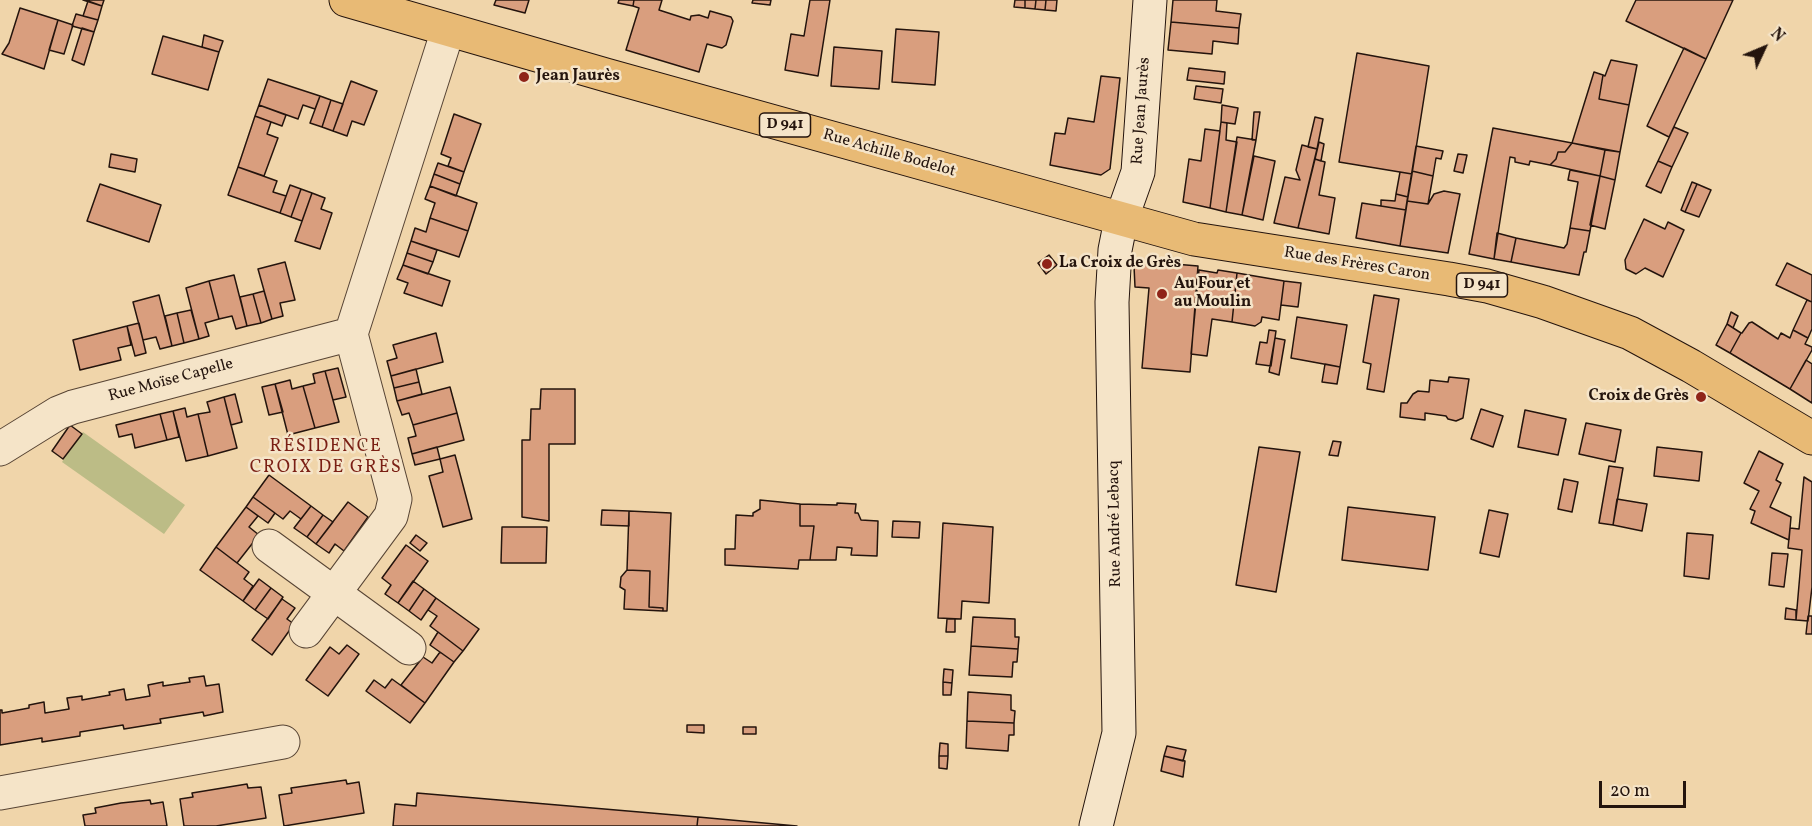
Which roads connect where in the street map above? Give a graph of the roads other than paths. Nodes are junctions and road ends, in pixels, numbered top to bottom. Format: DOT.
graph roads {
  1 [pos="346,0"];
  2 [pos="1150,0"];
  3 [pos="448,30"];
  4 [pos="1121,220"];
  5 [pos="351,334"];
  6 [pos="1812,438"];
  7 [pos="0,450"];
  8 [pos="269,546"];
  9 [pos="333,593"];
  10 [pos="306,631"];
  11 [pos="409,648"];
  12 [pos="283,742"];
  13 [pos="0,793"];
  14 [pos="1096,826"];
  1 -- 3 [label="main road, Rue Achille Bodelot / D 941"];
  2 -- 4 [label="street, Rue Jean Jaurès"];
  3 -- 4 [label="main road, Rue Achille Bodelot / D 941"];
  3 -- 5 [label="street"];
  4 -- 6 [label="main road, Rue des Frères Caron / D 941"];
  4 -- 14 [label="street, Rue André Lebacq"];
  5 -- 7 [label="street, Rue Moïse Capelle"];
  5 -- 9 [label="street"];
  8 -- 9 [label="street"];
  9 -- 10 [label="street"];
  9 -- 11 [label="street"];
  12 -- 13 [label="street"];
}
